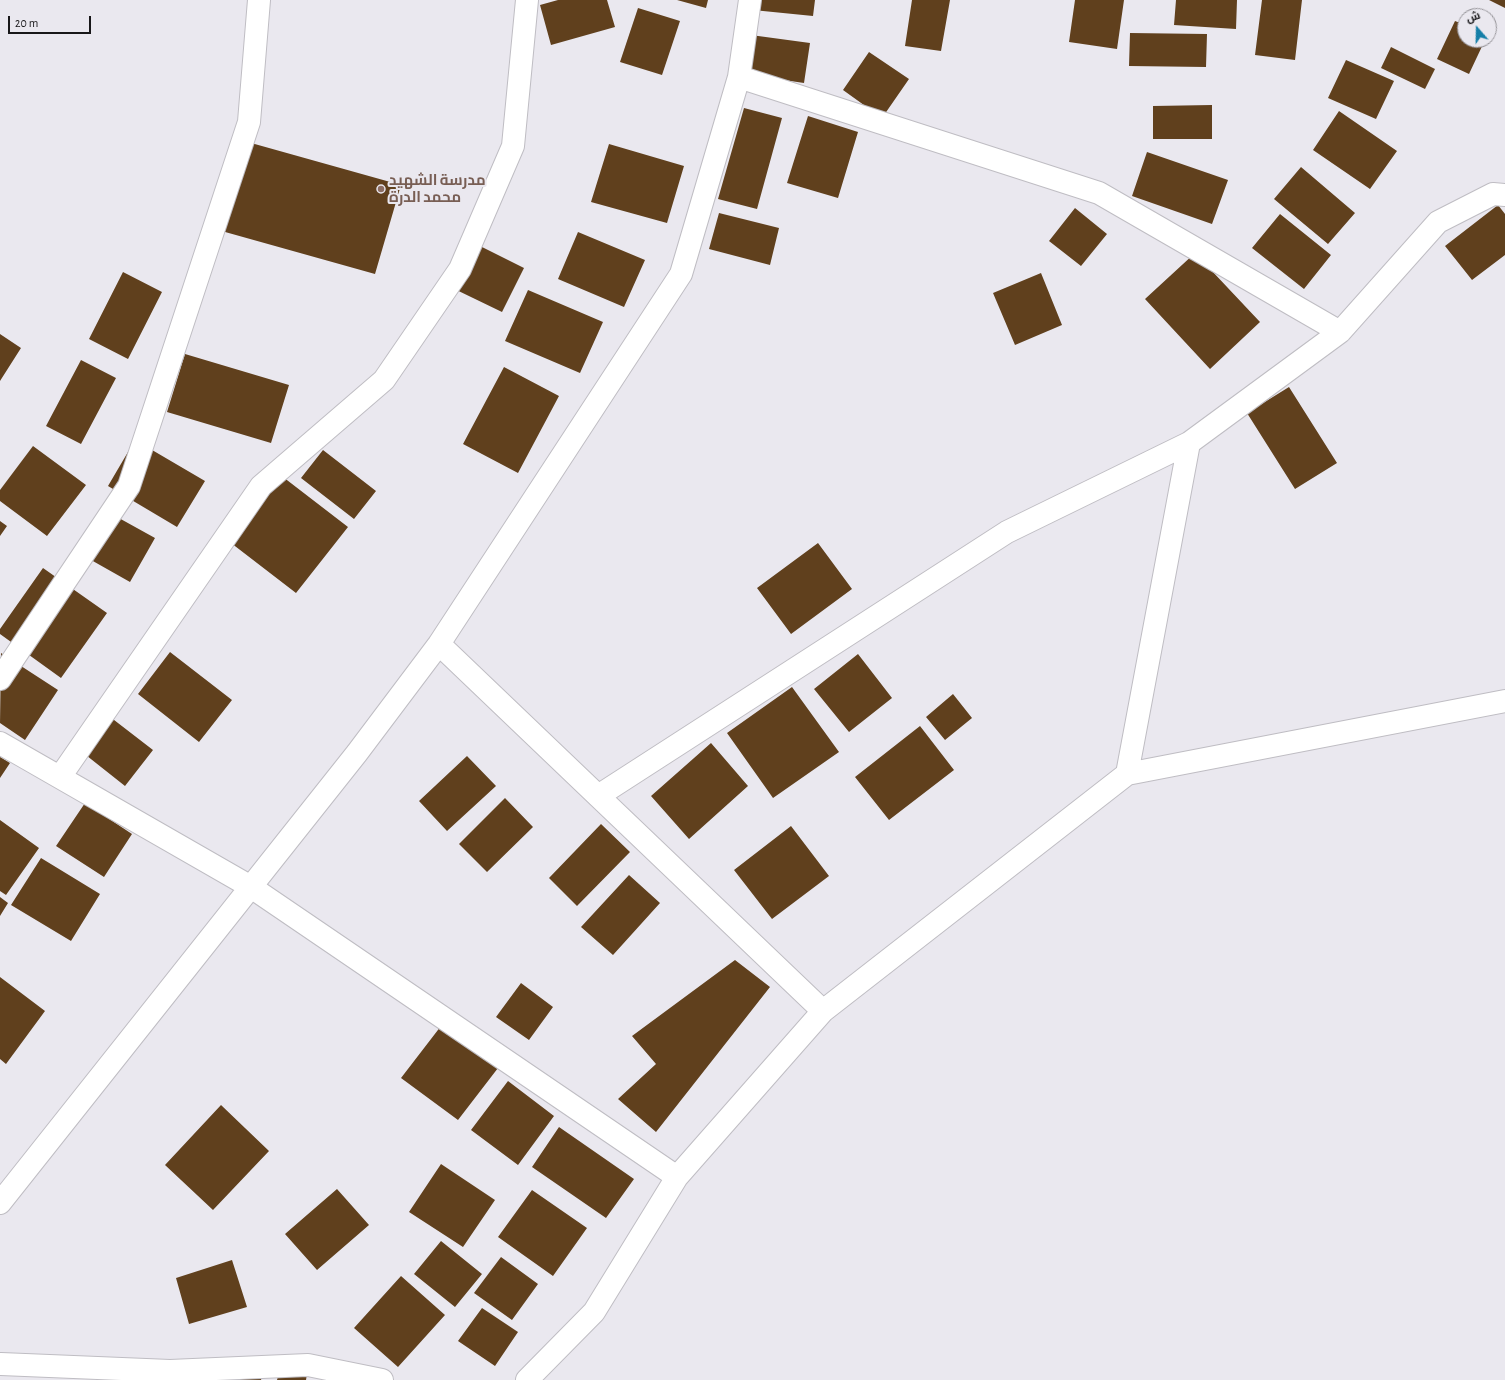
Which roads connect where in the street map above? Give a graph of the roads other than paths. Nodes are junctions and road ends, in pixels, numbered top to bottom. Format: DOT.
graph roads {
  1 [pos="259,0"];
  2 [pos="527,0"];
  3 [pos="750,0"];
  4 [pos="739,77"];
  5 [pos="1505,195"];
  6 [pos="1340,332"];
  7 [pos="1189,443"];
  8 [pos="439,644"];
  9 [pos="0,679"];
  10 [pos="1505,701"];
  11 [pos="0,743"];
  12 [pos="1127,774"];
  13 [pos="60,777"];
  14 [pos="598,796"];
  15 [pos="251,886"];
  16 [pos="823,1011"];
  17 [pos="677,1178"];
  18 [pos="0,1203"];
  19 [pos="2,1367"];
  20 [pos="382,1380"];
  21 [pos="527,1380"];
  1 -- 9 [label="street"];
  2 -- 13 [label="street"];
  3 -- 4 [label="street"];
  4 -- 6 [label="street"];
  4 -- 8 [label="street"];
  5 -- 6 [label="street"];
  6 -- 7 [label="street"];
  7 -- 12 [label="street"];
  7 -- 14 [label="street"];
  8 -- 14 [label="street"];
  8 -- 15 [label="street"];
  10 -- 12 [label="street"];
  11 -- 13 [label="street"];
  12 -- 16 [label="street"];
  13 -- 15 [label="street"];
  14 -- 16 [label="street"];
  15 -- 17 [label="street"];
  15 -- 18 [label="street"];
  16 -- 17 [label="street"];
  17 -- 21 [label="street"];
  19 -- 20 [label="street"];
}
